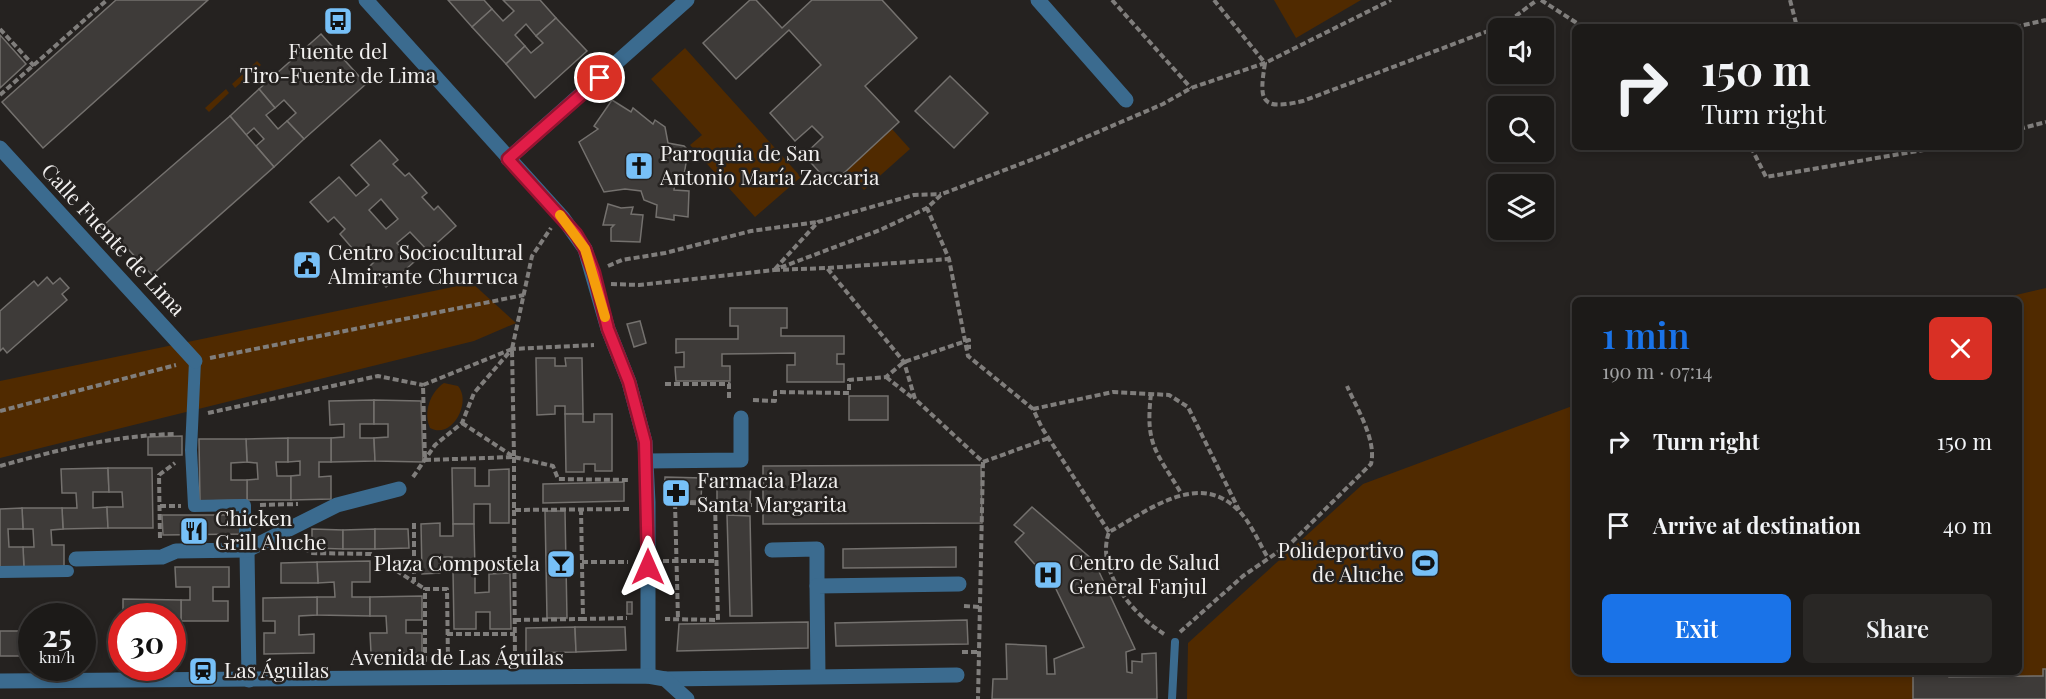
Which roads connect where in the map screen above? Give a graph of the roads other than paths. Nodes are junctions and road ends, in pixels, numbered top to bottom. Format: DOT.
graph roads {
  1 [pos="366,0"];
  2 [pos="687,0"];
  3 [pos="1038,0"];
  4 [pos="1126,100"];
  5 [pos="0,148"];
  6 [pos="508,159"];
  7 [pos="195,361"];
  8 [pos="741,418"];
  9 [pos="646,461"];
  10 [pos="399,489"];
  11 [pos="246,542"];
  12 [pos="772,550"];
  13 [pos="72,565"];
  14 [pos="0,572"];
  15 [pos="959,584"];
  16 [pos="817,586"];
  17 [pos="1175,642"];
  18 [pos="957,675"];
  19 [pos="648,676"];
  20 [pos="818,676"];
  21 [pos="664,679"];
  22 [pos="249,680"];
  23 [pos="0,681"];
  24 [pos="687,699"];
  25 [pos="1172,699"];
  1 -- 6 [label="street"];
  2 -- 6 [label="street"];
  3 -- 4 [label="street"];
  5 -- 7 [label="street, Calle Fuente de Lima"];
  6 -- 9 [label="street"];
  7 -- 11 [label="street"];
  8 -- 9 [label="street"];
  9 -- 19 [label="street"];
  10 -- 11 [label="street"];
  11 -- 13 [label="street"];
  11 -- 22 [label="street"];
  12 -- 16 [label="street"];
  13 -- 14 [label="street"];
  15 -- 16 [label="street"];
  16 -- 20 [label="street"];
  17 -- 25 [label="lane"];
  18 -- 20 [label="street, Avenida de Las Águilas"];
  19 -- 21 [label="street, Avenida de Las Águilas"];
  19 -- 22 [label="street, Avenida de Las Águilas"];
  20 -- 21 [label="street, Avenida de Las Águilas"];
  21 -- 24 [label="street"];
  22 -- 23 [label="street, Avenida de Las Águilas"];
}
